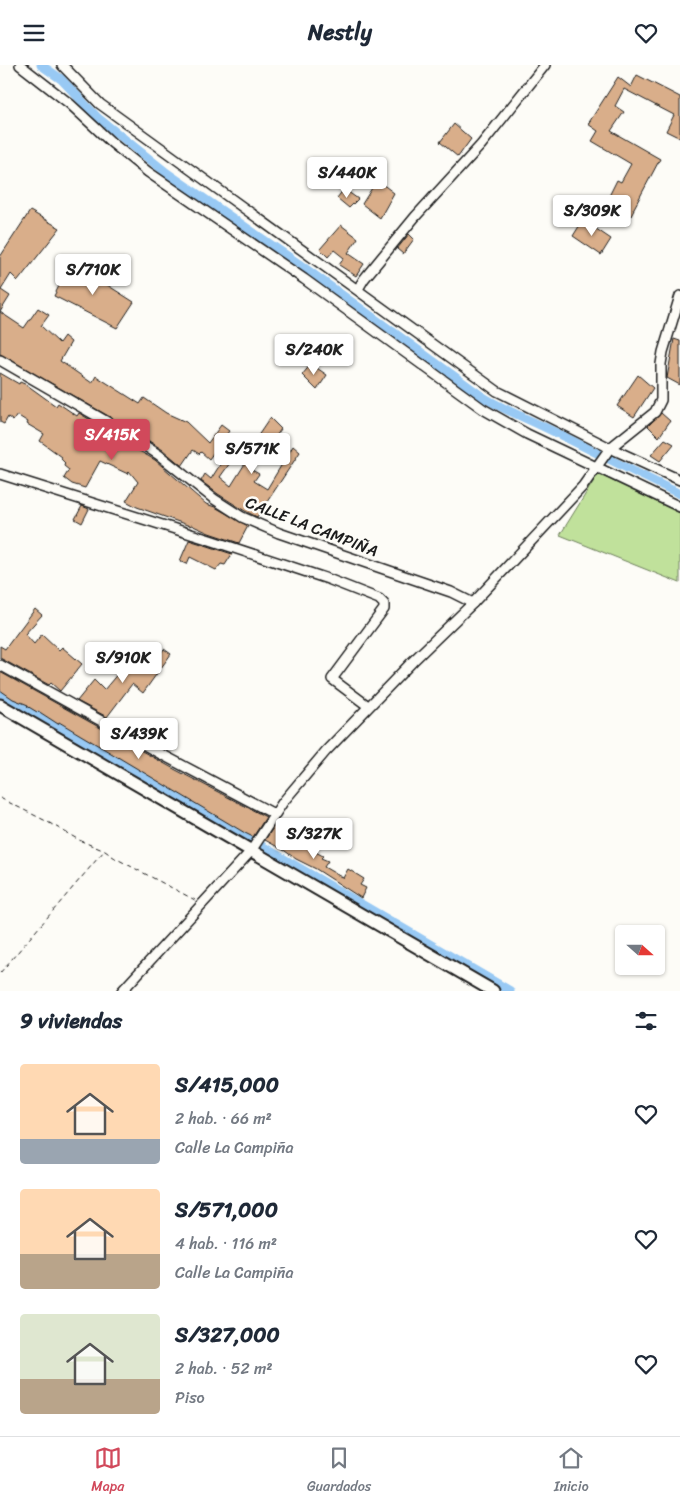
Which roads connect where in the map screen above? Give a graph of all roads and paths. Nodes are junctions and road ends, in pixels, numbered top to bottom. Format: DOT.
graph roads {
  1 [pos="20,65"];
  2 [pos="62,65"];
  3 [pos="545,65"];
  4 [pos="358,289"];
  5 [pos="680,296"];
  6 [pos="0,360"];
  7 [pos="607,451"];
  8 [pos="598,465"];
  9 [pos="0,474"];
  10 [pos="680,480"];
  11 [pos="680,507"];
  12 [pos="473,603"];
  13 [pos="0,665"];
  14 [pos="0,705"];
  15 [pos="368,706"];
  16 [pos="0,798"];
  17 [pos="274,814"];
  18 [pos="255,846"];
  19 [pos="105,851"];
  20 [pos="202,904"];
  21 [pos="0,973"];
  22 [pos="122,991"];
  23 [pos="493,991"];
  1 -- 8 [label="street"];
  2 -- 4 [label="street"];
  3 -- 4 [label="street"];
  4 -- 7 [label="street"];
  5 -- 7 [label="street"];
  6 -- 12 [label="street, CALLE LA CAMPIÑA"];
  7 -- 8 [label="street"];
  7 -- 10 [label="street"];
  8 -- 11 [label="street"];
  8 -- 12 [label="street"];
  9 -- 15 [label="street"];
  12 -- 15 [label="street"];
  13 -- 17 [label="street"];
  14 -- 18 [label="main road"];
  15 -- 17 [label="street"];
  16 -- 19 [label="path"];
  17 -- 18 [label="street"];
  18 -- 20 [label="street"];
  18 -- 23 [label="main road"];
  19 -- 20 [label="path"];
  19 -- 21 [label="path"];
  20 -- 22 [label="street"];
}
